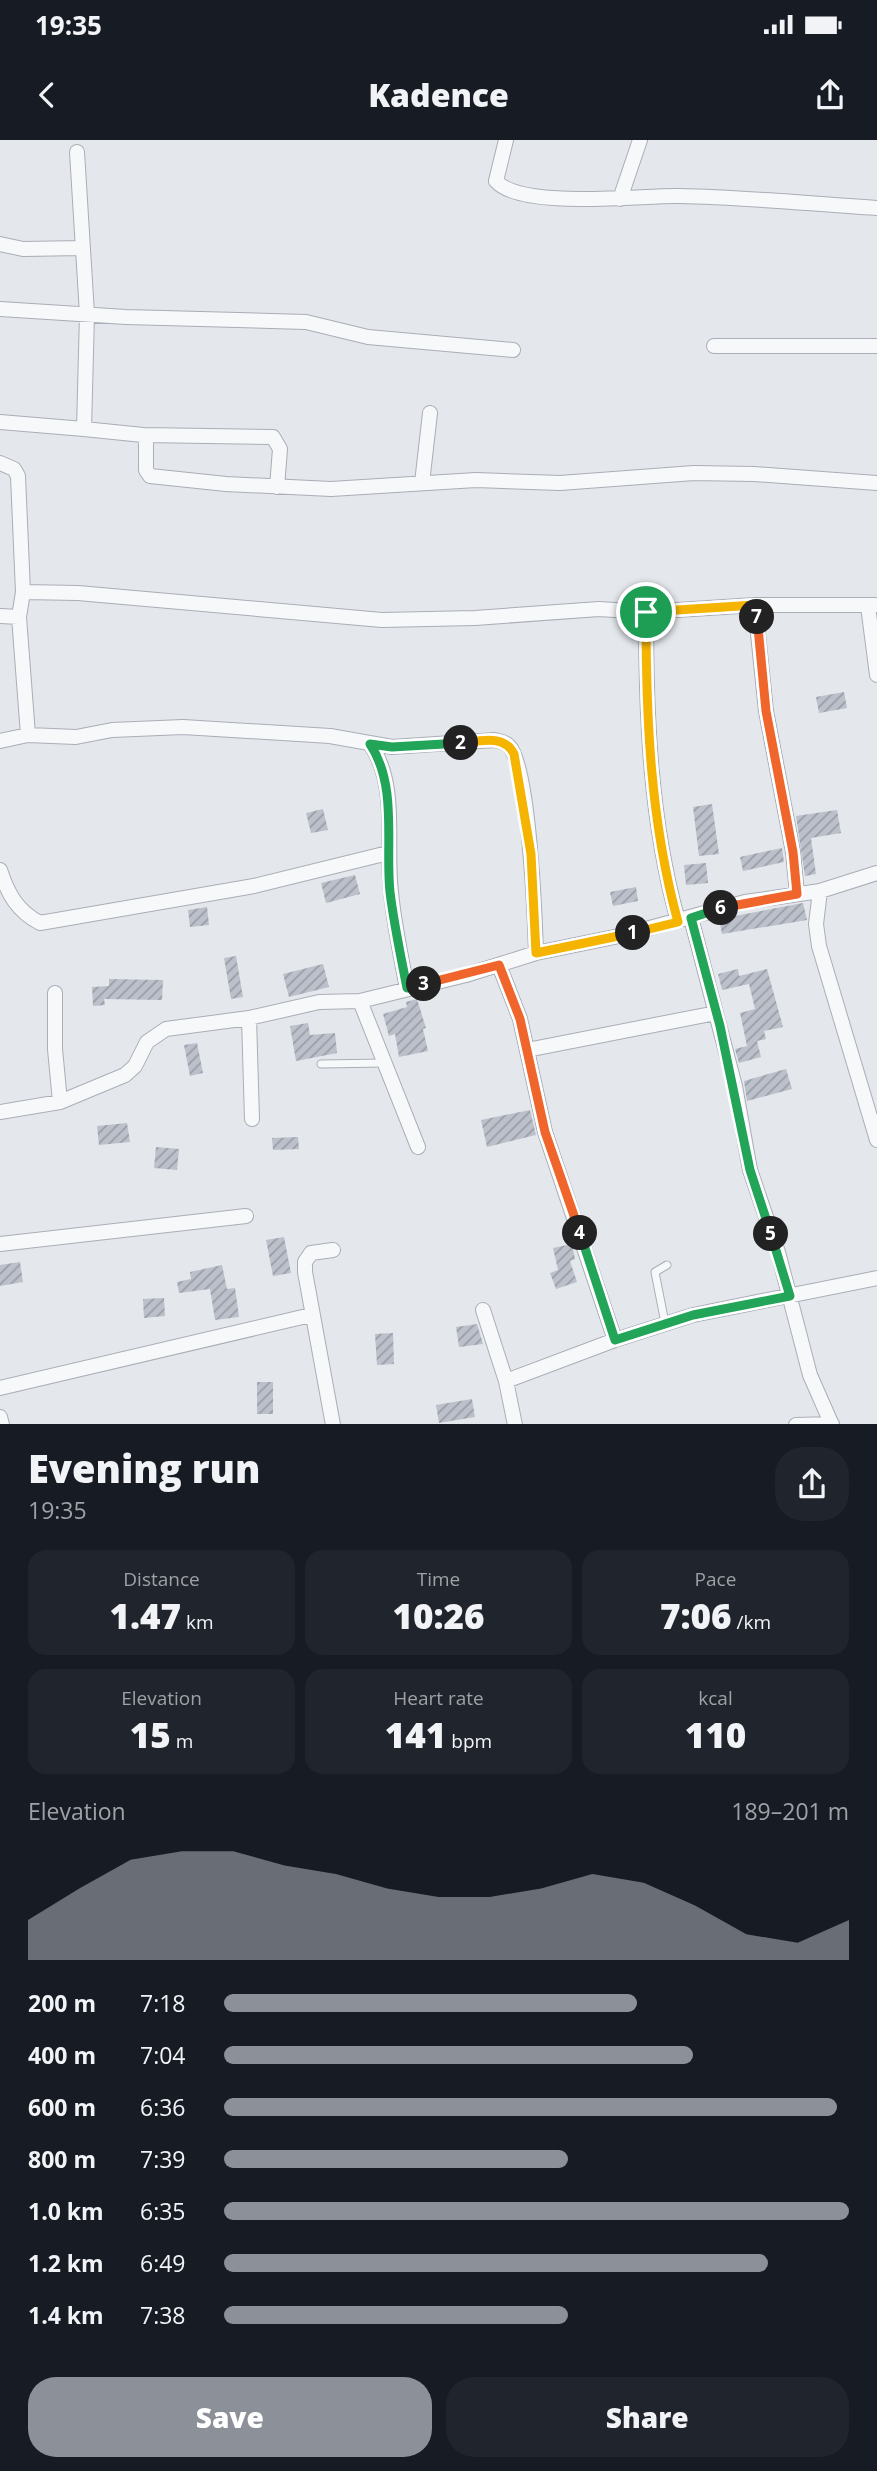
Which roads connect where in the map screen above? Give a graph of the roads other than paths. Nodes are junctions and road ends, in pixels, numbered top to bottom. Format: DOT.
graph roads {
  1 [pos="506,140"];
  2 [pos="640,140"];
  3 [pos="77,152"];
  4 [pos="620,199"];
  5 [pos="877,208"];
  6 [pos="0,244"];
  7 [pos="83,248"];
  8 [pos="0,309"];
  9 [pos="87,314"];
  10 [pos="713,346"];
  11 [pos="877,346"];
  12 [pos="513,349"];
  13 [pos="430,413"];
  14 [pos="0,422"];
  15 [pos="84,429"];
  16 [pos="143,435"];
  17 [pos="0,463"];
  18 [pos="422,483"];
  19 [pos="877,483"];
  20 [pos="277,487"];
  21 [pos="23,592"];
  22 [pos="755,605"];
  23 [pos="872,605"];
  24 [pos="646,612"];
  25 [pos="0,616"];
  26 [pos="19,617"];
  27 [pos="877,675"];
  28 [pos="28,735"];
  29 [pos="0,741"];
  30 [pos="370,744"];
  31 [pos="388,853"];
  32 [pos="0,870"];
  33 [pos="877,873"];
  34 [pos="820,891"];
  35 [pos="797,894"];
  36 [pos="684,920"];
  37 [pos="536,953"];
  38 [pos="499,965"];
  39 [pos="407,988"];
  40 [pos="55,993"];
  41 [pos="360,1001"];
  42 [pos="716,1013"];
  43 [pos="249,1018"];
  44 [pos="527,1050"];
  45 [pos="384,1063"];
  46 [pos="321,1064"];
  47 [pos="60,1102"];
  48 [pos="0,1112"];
  49 [pos="251,1119"];
  50 [pos="877,1140"];
  51 [pos="418,1146"];
  52 [pos="246,1216"];
  53 [pos="0,1244"];
  54 [pos="333,1251"];
  55 [pos="667,1265"];
  56 [pos="877,1278"];
  57 [pos="790,1296"];
  58 [pos="482,1310"];
  59 [pos="311,1315"];
  60 [pos="666,1324"];
  61 [pos="615,1340"];
  62 [pos="506,1381"];
  63 [pos="0,1388"];
  64 [pos="0,1417"];
  65 [pos="2,1424"];
  66 [pos="333,1424"];
  67 [pos="515,1424"];
  68 [pos="796,1424"];
  69 [pos="832,1424"];
  1 -- 4 [label="street"];
  2 -- 4 [label="street"];
  3 -- 7 [label="street"];
  4 -- 5 [label="street"];
  6 -- 7 [label="street"];
  7 -- 9 [label="street"];
  8 -- 9 [label="street"];
  9 -- 12 [label="street"];
  9 -- 15 [label="street"];
  10 -- 11 [label="street"];
  13 -- 18 [label="street"];
  14 -- 15 [label="street"];
  15 -- 16 [label="street"];
  16 -- 20 [label="street"];
  16 -- 20 [label="street"];
  17 -- 21 [label="street"];
  18 -- 19 [label="street"];
  18 -- 20 [label="street"];
  21 -- 24 [label="street"];
  21 -- 26 [label="street"];
  22 -- 23 [label="street"];
  22 -- 24 [label="street"];
  22 -- 35 [label="street"];
  23 -- 27 [label="street"];
  24 -- 36 [label="street"];
  25 -- 26 [label="street"];
  26 -- 28 [label="street"];
  28 -- 29 [label="street"];
  28 -- 30 [label="street"];
  30 -- 31 [label="street"];
  30 -- 37 [label="street"];
  31 -- 32 [label="street"];
  31 -- 39 [label="street"];
  33 -- 34 [label="street"];
  34 -- 35 [label="street"];
  34 -- 50 [label="street"];
  35 -- 36 [label="street"];
  36 -- 37 [label="street"];
  36 -- 42 [label="street"];
  37 -- 38 [label="street"];
  38 -- 39 [label="street"];
  38 -- 44 [label="street"];
  39 -- 41 [label="street"];
  40 -- 47 [label="street"];
  41 -- 43 [label="street"];
  41 -- 45 [label="street"];
  42 -- 44 [label="street"];
  42 -- 57 [label="street"];
  43 -- 47 [label="street"];
  43 -- 49 [label="street"];
  44 -- 61 [label="street"];
  45 -- 46 [label="lane"];
  45 -- 51 [label="street"];
  47 -- 48 [label="street"];
  52 -- 53 [label="street"];
  54 -- 59 [label="street"];
  55 -- 60 [label="lane"];
  56 -- 57 [label="street"];
  57 -- 60 [label="street"];
  57 -- 69 [label="street"];
  58 -- 62 [label="street"];
  59 -- 63 [label="street"];
  59 -- 66 [label="street"];
  60 -- 61 [label="street"];
  61 -- 62 [label="street"];
  62 -- 67 [label="street"];
  64 -- 65 [label="street"];
  68 -- 69 [label="street"];
}
